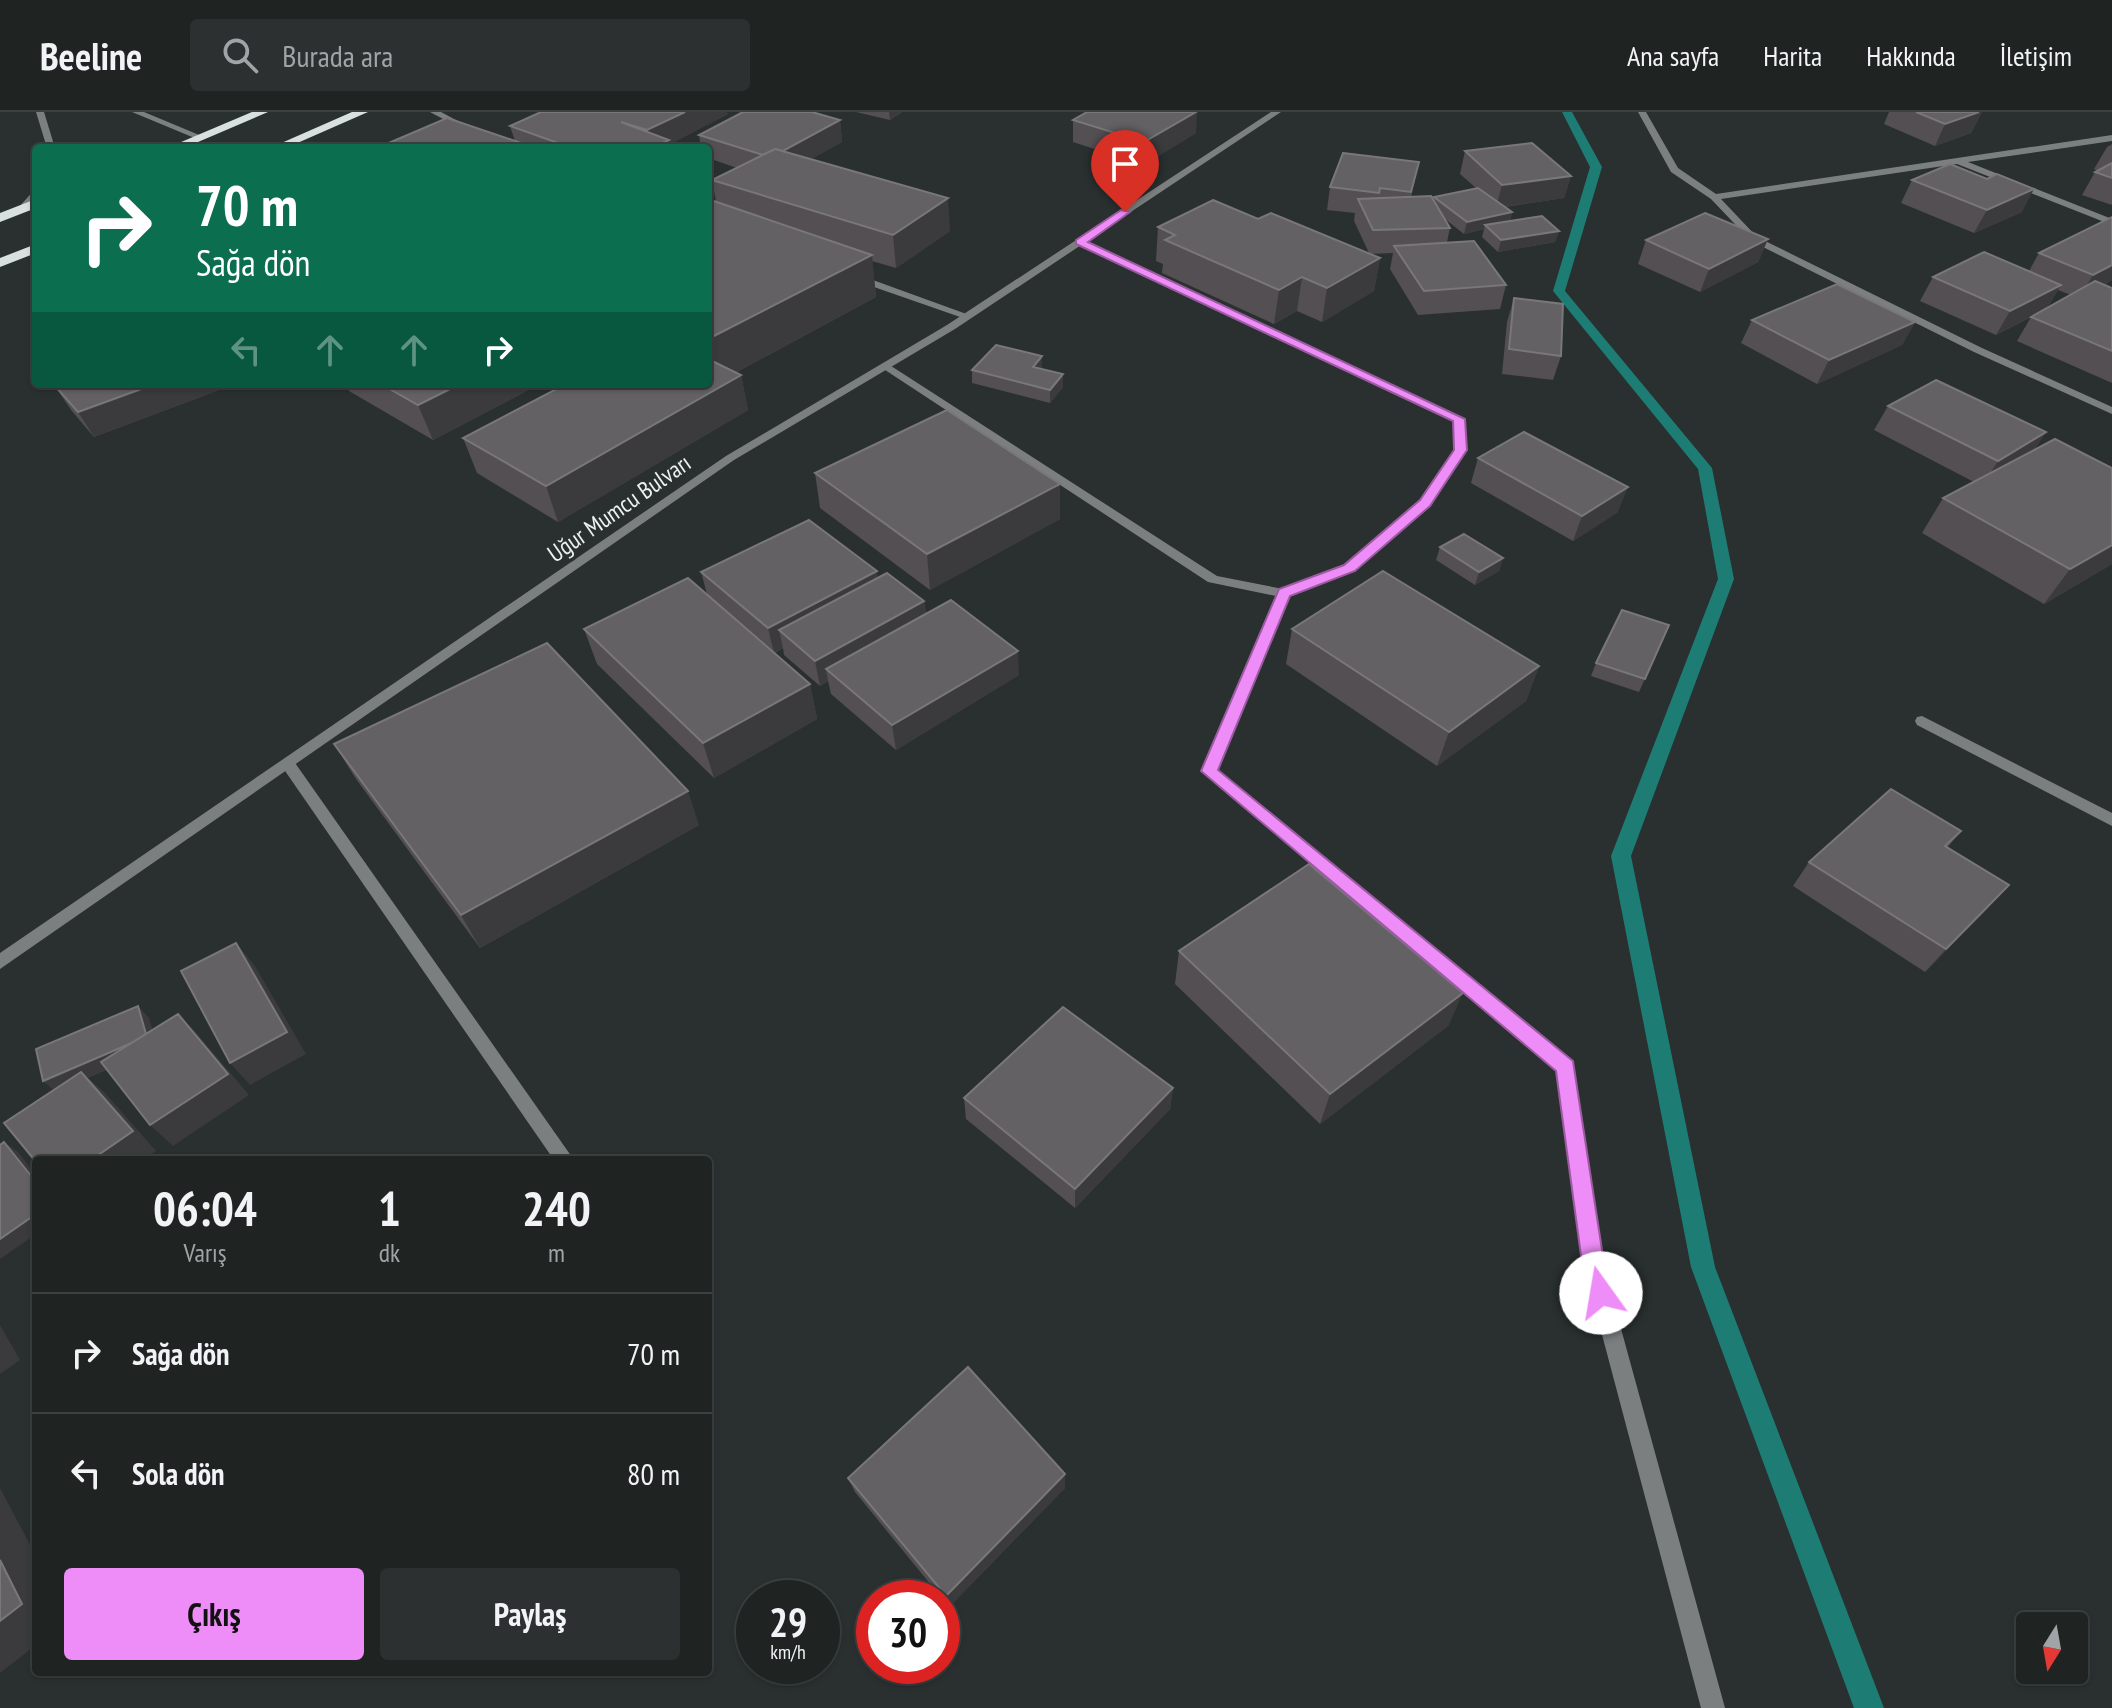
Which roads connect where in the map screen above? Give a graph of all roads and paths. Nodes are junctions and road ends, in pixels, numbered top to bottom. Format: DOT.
graph roads {
  1 [pos="40,112"];
  2 [pos="136,112"];
  3 [pos="262,112"];
  4 [pos="362,112"];
  5 [pos="434,112"];
  6 [pos="1277,112"];
  7 [pos="1642,112"];
  8 [pos="470,130"];
  9 [pos="200,137"];
  10 [pos="2112,138"];
  11 [pos="50,144"];
  12 [pos="183,144"];
  13 [pos="286,144"];
  14 [pos="1959,161"];
  15 [pos="32,196"];
  16 [pos="1714,197"];
  17 [pos="32,205"];
  18 [pos="22,209"];
  19 [pos="0,218"];
  20 [pos="2112,222"];
  21 [pos="1080,242"];
  22 [pos="32,250"];
  23 [pos="0,263"];
  24 [pos="837,271"];
  25 [pos="967,316"];
  26 [pos="884,366"];
  27 [pos="2112,411"];
  28 [pos="1284,593"];
  29 [pos="1922,721"];
  30 [pos="288,764"];
  31 [pos="2112,820"];
  32 [pos="0,962"];
  33 [pos="562,1156"];
  34 [pos="1713,1708"];
  1 -- 11 [label="street"];
  2 -- 9 [label="street"];
  3 -- 9 [label="highway"];
  4 -- 13 [label="highway"];
  5 -- 8 [label="street"];
  6 -- 21 [label="street, Uğur Mumcu Bulvarı"];
  7 -- 16 [label="street"];
  9 -- 12 [label="highway"];
  10 -- 14 [label="street"];
  14 -- 16 [label="street"];
  14 -- 20 [label="street"];
  15 -- 18 [label="street"];
  16 -- 27 [label="street"];
  17 -- 18 [label="highway"];
  18 -- 19 [label="highway"];
  21 -- 25 [label="street, Uğur Mumcu Bulvarı"];
  21 -- 28 [label="street"];
  22 -- 23 [label="highway"];
  24 -- 25 [label="street"];
  25 -- 26 [label="street, Uğur Mumcu Bulvarı"];
  26 -- 28 [label="street"];
  26 -- 30 [label="street, Uğur Mumcu Bulvarı"];
  28 -- 34 [label="street"];
  29 -- 31 [label="street"];
  30 -- 32 [label="street, Uğur Mumcu Bulvarı"];
  30 -- 33 [label="street"];
}
